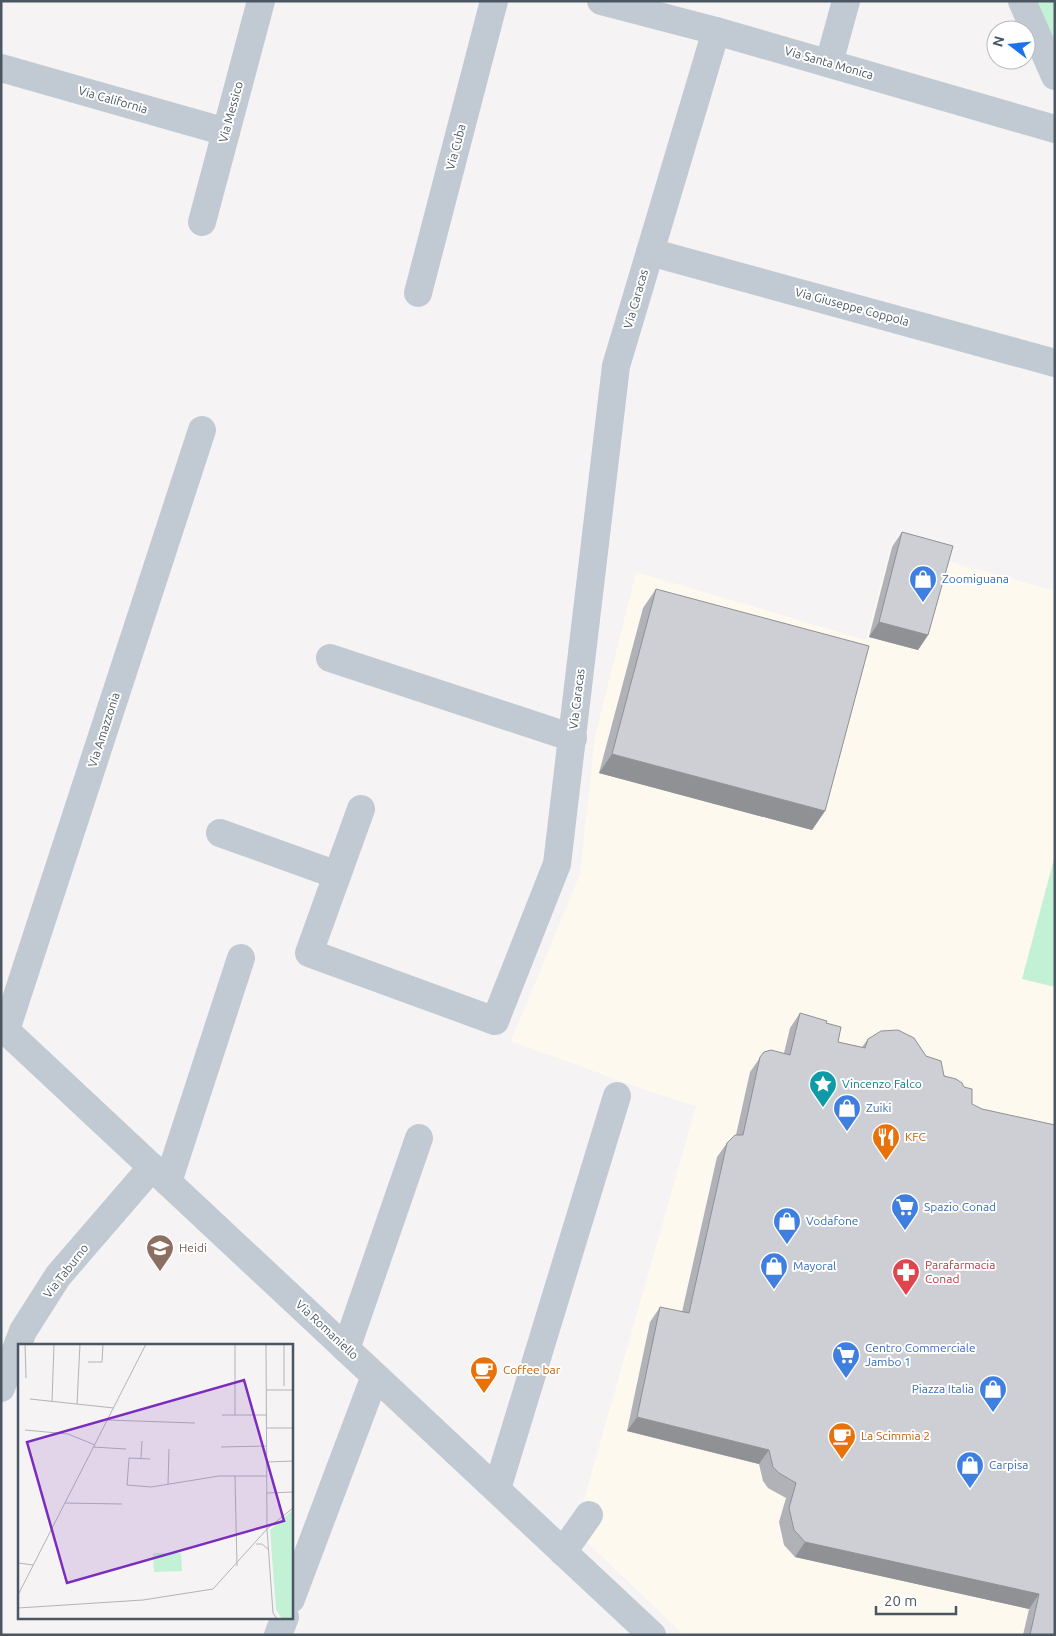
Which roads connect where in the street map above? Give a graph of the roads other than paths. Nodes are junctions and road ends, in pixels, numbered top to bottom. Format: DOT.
graph roads {
  1 [pos="261,1"];
  2 [pos="494,1"];
  3 [pos="846,1"];
  4 [pos="1022,1"];
  5 [pos="608,2"];
  6 [pos="716,31"];
  7 [pos="829,63"];
  8 [pos="1,68"];
  9 [pos="1055,76"];
  10 [pos="1055,129"];
  11 [pos="226,132"];
  12 [pos="202,222"];
  13 [pos="650,252"];
  14 [pos="418,293"];
  15 [pos="1055,363"];
  16 [pos="202,430"];
  17 [pos="330,658"];
  18 [pos="572,738"];
  19 [pos="361,809"];
  20 [pos="220,833"];
  21 [pos="337,876"];
  22 [pos="241,958"];
  23 [pos="4,1028"];
  24 [pos="617,1096"];
  25 [pos="419,1138"];
  26 [pos="160,1174"];
  27 [pos="346,1349"];
  28 [pos="375,1376"];
  29 [pos="1,1388"];
  30 [pos="496,1490"];
  31 [pos="589,1515"];
  32 [pos="563,1552"];
  33 [pos="292,1596"];
  34 [pos="284,1618"];
  35 [pos="278,1635"];
  36 [pos="652,1635"];
  1 -- 11 [label="street, Via Messico"];
  2 -- 14 [label="street, Via Cuba"];
  3 -- 7 [label="street"];
  4 -- 9 [label="street"];
  5 -- 6 [label="street, Via Santa Monica"];
  6 -- 7 [label="street, Via Santa Monica"];
  6 -- 13 [label="street, Via Caracas"];
  7 -- 10 [label="street, Via Santa Monica"];
  8 -- 11 [label="street, Via California"];
  11 -- 12 [label="street, Via Messico"];
  13 -- 15 [label="street, Via Giuseppe Coppola"];
  13 -- 18 [label="street, Via Caracas"];
  16 -- 23 [label="street, Via Amazzonia"];
  17 -- 18 [label="street"];
  18 -- 21 [label="street, Via Caracas"];
  19 -- 21 [label="street, Via Caracas"];
  20 -- 21 [label="street"];
  22 -- 26 [label="street"];
  23 -- 26 [label="street, Via Romaniello"];
  24 -- 30 [label="street"];
  25 -- 27 [label="street"];
  26 -- 27 [label="street, Via Romaniello"];
  26 -- 29 [label="street, Via Taburno"];
  27 -- 28 [label="street, Via Romaniello"];
  28 -- 30 [label="street, Via Romaniello"];
  28 -- 33 [label="street"];
  30 -- 32 [label="street, Via Romaniello"];
  31 -- 32 [label="street"];
  32 -- 36 [label="street, Via Romaniello"];
  34 -- 35 [label="street"];
}
